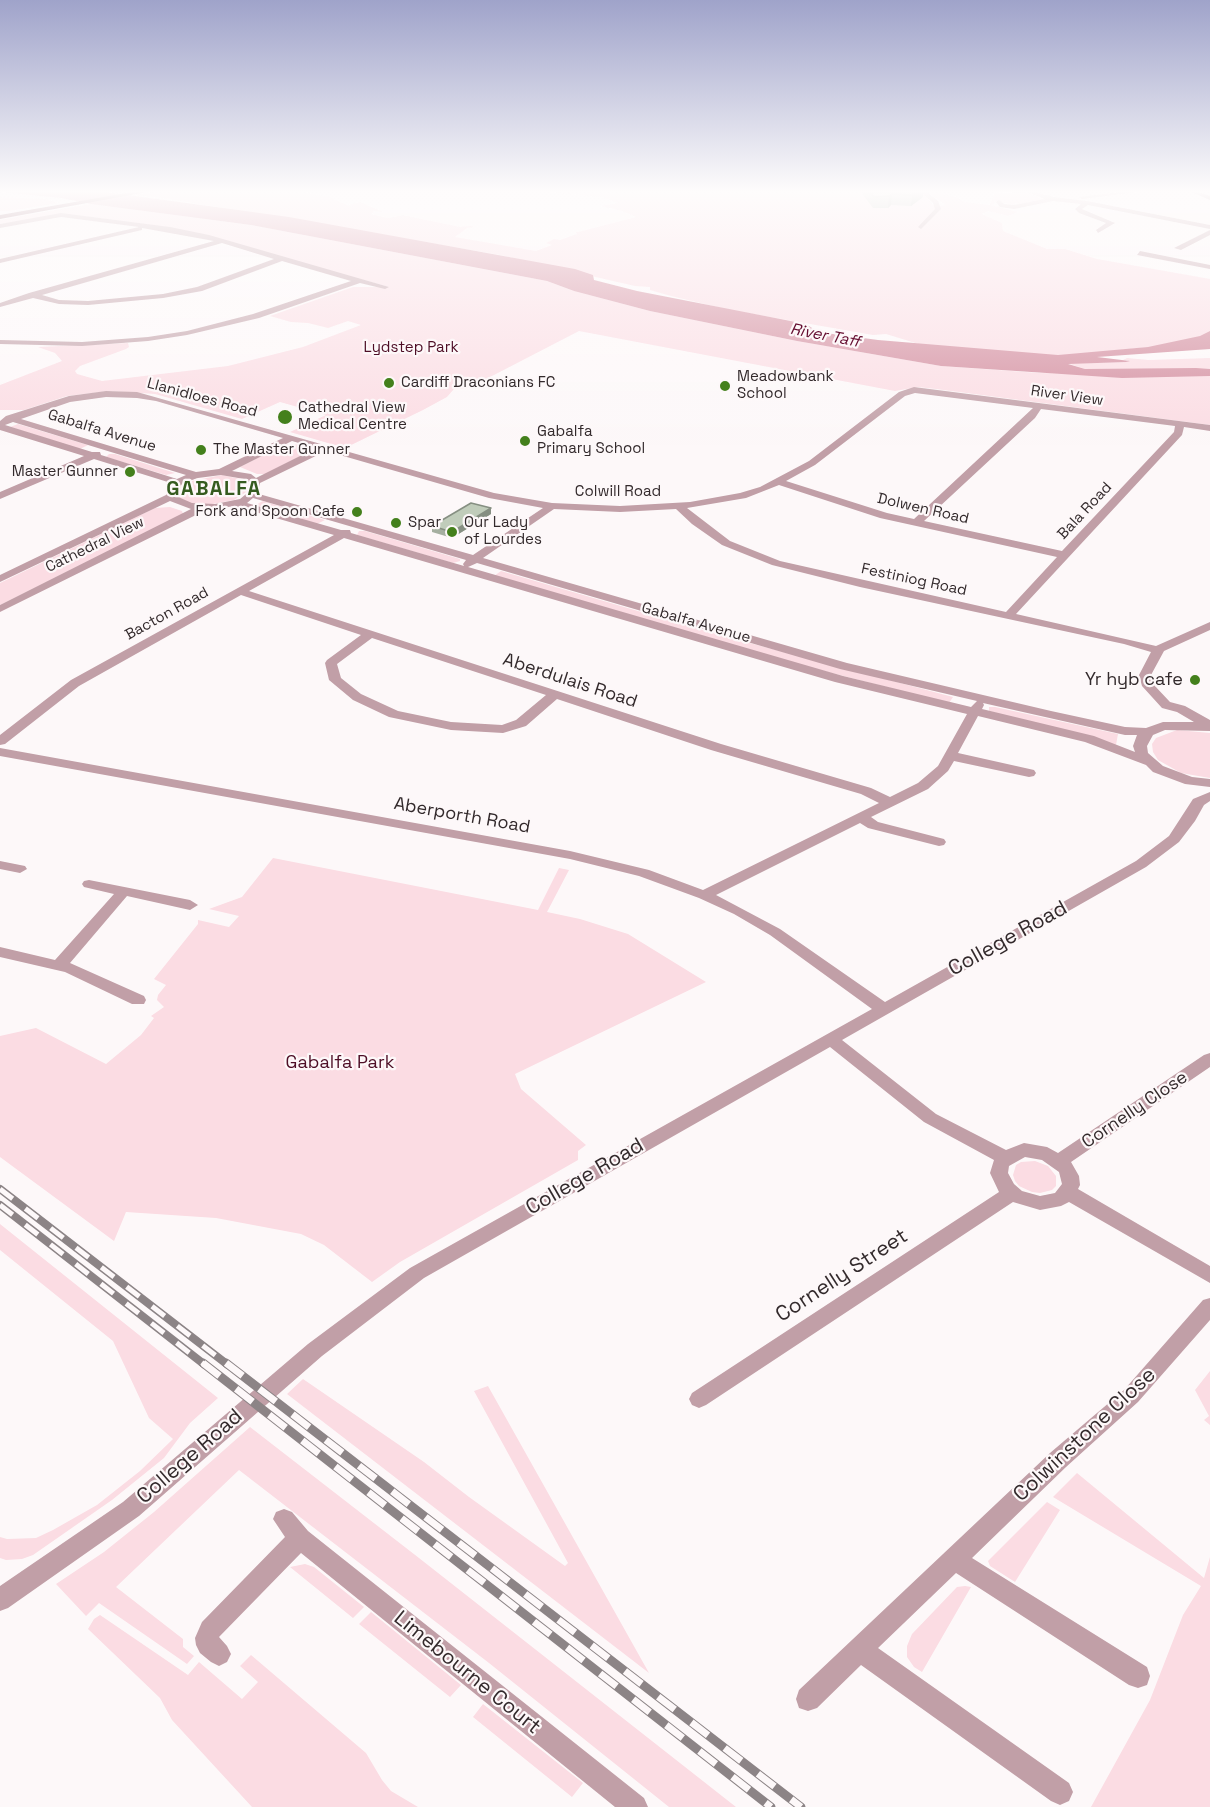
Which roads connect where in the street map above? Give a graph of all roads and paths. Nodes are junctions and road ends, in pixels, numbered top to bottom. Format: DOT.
graph roads {
  1 [pos="97,276"];
  2 [pos="233,276"];
  3 [pos="341,276"];
  4 [pos="358,281"];
  5 [pos="385,287"];
  6 [pos="32,295"];
  7 [pos="0,305"];
  8 [pos="0,342"];
  9 [pos="920,390"];
  10 [pos="1038,407"];
  11 [pos="0,416"];
  12 [pos="11,419"];
  13 [pos="0,425"];
  14 [pos="1180,425"];
  15 [pos="1210,428"];
  16 [pos="291,438"];
  17 [pos="324,448"];
  18 [pos="108,449"];
  19 [pos="93,455"];
  20 [pos="221,472"];
  21 [pos="196,475"];
  22 [pos="178,482"];
  23 [pos="779,482"];
  24 [pos="254,488"];
  25 [pos="0,496"];
  26 [pos="171,497"];
  27 [pos="237,503"];
  28 [pos="552,506"];
  29 [pos="679,506"];
  30 [pos="203,507"];
  31 [pos="916,523"];
  32 [pos="357,526"];
  33 [pos="343,534"];
  34 [pos="1064,555"];
  35 [pos="473,560"];
  36 [pos="462,569"];
  37 [pos="0,579"];
  38 [pos="239,591"];
  39 [pos="0,609"];
  40 [pos="1008,616"];
  41 [pos="1210,626"];
  42 [pos="370,634"];
  43 [pos="1157,650"];
  44 [pos="554,695"];
  45 [pos="981,700"];
  46 [pos="1166,705"];
  47 [pos="974,713"];
  48 [pos="1163,726"];
  49 [pos="1210,727"];
  50 [pos="1148,732"];
  51 [pos="0,741"];
  52 [pos="0,752"];
  53 [pos="951,756"];
  54 [pos="1149,762"];
  55 [pos="1029,773"];
  56 [pos="1171,775"];
  57 [pos="1210,783"];
  58 [pos="1204,799"];
  59 [pos="891,803"];
  60 [pos="861,817"];
  61 [pos="939,842"];
  62 [pos="0,865"];
  63 [pos="20,869"];
  64 [pos="89,884"];
  65 [pos="124,891"];
  66 [pos="704,895"];
  67 [pos="190,905"];
  68 [pos="0,952"];
  69 [pos="59,965"];
  70 [pos="138,1000"];
  71 [pos="884,1009"];
  72 [pos="830,1039"];
  73 [pos="1210,1059"];
  74 [pos="1005,1158"];
  75 [pos="1059,1161"];
  76 [pos="1068,1192"];
  77 [pos="1012,1193"];
  78 [pos="1210,1275"];
  79 [pos="1210,1306"];
  80 [pos="699,1400"];
  81 [pos="284,1519"];
  82 [pos="300,1539"];
  83 [pos="954,1559"];
  84 [pos="0,1600"];
  85 [pos="860,1650"];
  86 [pos="219,1654"];
  87 [pos="1138,1676"];
  88 [pos="808,1699"];
  89 [pos="1060,1792"];
  90 [pos="635,1807"];
  1 -- 6 [label="street"];
  2 -- 6 [label="street"];
  3 -- 4 [label="street"];
  4 -- 5 [label="street"];
  4 -- 8 [label="street"];
  6 -- 7 [label="street"];
  9 -- 10 [label="street, River View"];
  9 -- 23 [label="street, Colwill Road"];
  10 -- 14 [label="street, River View"];
  10 -- 31 [label="street"];
  11 -- 12 [label="street, Gabalfa Avenue"];
  12 -- 13 [label="street, Llanidloes Road"];
  12 -- 16 [label="street, Llanidloes Road"];
  12 -- 18 [label="street, Gabalfa Avenue"];
  13 -- 19 [label="street, Gabalfa Avenue"];
  14 -- 15 [label="street, River View"];
  14 -- 34 [label="street, Bala Road"];
  16 -- 17 [label="street, Colwill Road"];
  16 -- 20 [label="street"];
  17 -- 24 [label="street"];
  17 -- 28 [label="street, Colwill Road"];
  18 -- 19 [label="street"];
  18 -- 21 [label="street, Gabalfa Avenue"];
  19 -- 22 [label="street, Gabalfa Avenue"];
  19 -- 25 [label="street"];
  20 -- 21 [label="street"];
  20 -- 24 [label="street, Gabalfa Avenue"];
  21 -- 22 [label="street"];
  22 -- 26 [label="street"];
  23 -- 29 [label="street, Colwill Road"];
  23 -- 31 [label="street, Dolwen Road"];
  24 -- 27 [label="street"];
  24 -- 32 [label="street, Gabalfa Avenue"];
  26 -- 30 [label="street"];
  26 -- 37 [label="street, Cathedral View"];
  27 -- 30 [label="street"];
  27 -- 33 [label="street, Gabalfa Avenue"];
  28 -- 29 [label="street, Colwill Road"];
  28 -- 35 [label="street"];
  29 -- 40 [label="street, Festiniog Road"];
  30 -- 39 [label="street, Cathedral View"];
  31 -- 34 [label="street, Dolwen Road"];
  32 -- 33 [label="street, Bacton Road"];
  32 -- 35 [label="street, Gabalfa Avenue"];
  33 -- 36 [label="street, Gabalfa Avenue"];
  33 -- 38 [label="street, Bacton Road"];
  34 -- 40 [label="street, Bala Road"];
  35 -- 36 [label="street"];
  35 -- 45 [label="street, Gabalfa Avenue"];
  36 -- 47 [label="street, Gabalfa Avenue"];
  38 -- 42 [label="street, Aberdulais Road"];
  38 -- 51 [label="street, Bacton Road"];
  40 -- 43 [label="street, Festiniog Road"];
  41 -- 43 [label="street"];
  42 -- 44 [label="street, Aberdulais Road"];
  42 -- 44 [label="street"];
  43 -- 46 [label="street"];
  44 -- 59 [label="street, Aberdulais Road"];
  45 -- 47 [label="street"];
  45 -- 50 [label="street, Gabalfa Avenue"];
  46 -- 48 [label="street"];
  46 -- 49 [label="street"];
  47 -- 53 [label="street"];
  47 -- 54 [label="street, Gabalfa Avenue"];
  48 -- 49 [label="street"];
  48 -- 50 [label="street"];
  50 -- 54 [label="street"];
  52 -- 66 [label="street, Aberporth Road"];
  53 -- 55 [label="street"];
  53 -- 59 [label="street"];
  54 -- 56 [label="street, Gabalfa Avenue"];
  56 -- 57 [label="street"];
  56 -- 58 [label="street, College Road"];
  58 -- 71 [label="street, College Road"];
  59 -- 60 [label="street"];
  60 -- 61 [label="street"];
  60 -- 66 [label="street"];
  62 -- 63 [label="street"];
  64 -- 65 [label="street"];
  65 -- 67 [label="street"];
  65 -- 69 [label="street"];
  66 -- 71 [label="street, Aberporth Road"];
  68 -- 69 [label="street"];
  69 -- 70 [label="street"];
  71 -- 72 [label="street, College Road"];
  72 -- 74 [label="street"];
  72 -- 84 [label="street, College Road"];
  73 -- 75 [label="street, Cornelly Close"];
  74 -- 75 [label="street"];
  74 -- 77 [label="street"];
  75 -- 76 [label="street"];
  76 -- 77 [label="street"];
  76 -- 78 [label="street"];
  77 -- 80 [label="street, Cornelly Street"];
  79 -- 83 [label="street, Colwinstone Close"];
  81 -- 82 [label="street, Limebourne Court"];
  82 -- 86 [label="street"];
  82 -- 90 [label="street, Limebourne Court"];
  83 -- 85 [label="street, Colwinstone Close"];
  83 -- 87 [label="street"];
  85 -- 88 [label="street, Colwinstone Close"];
  85 -- 89 [label="street"];
}
